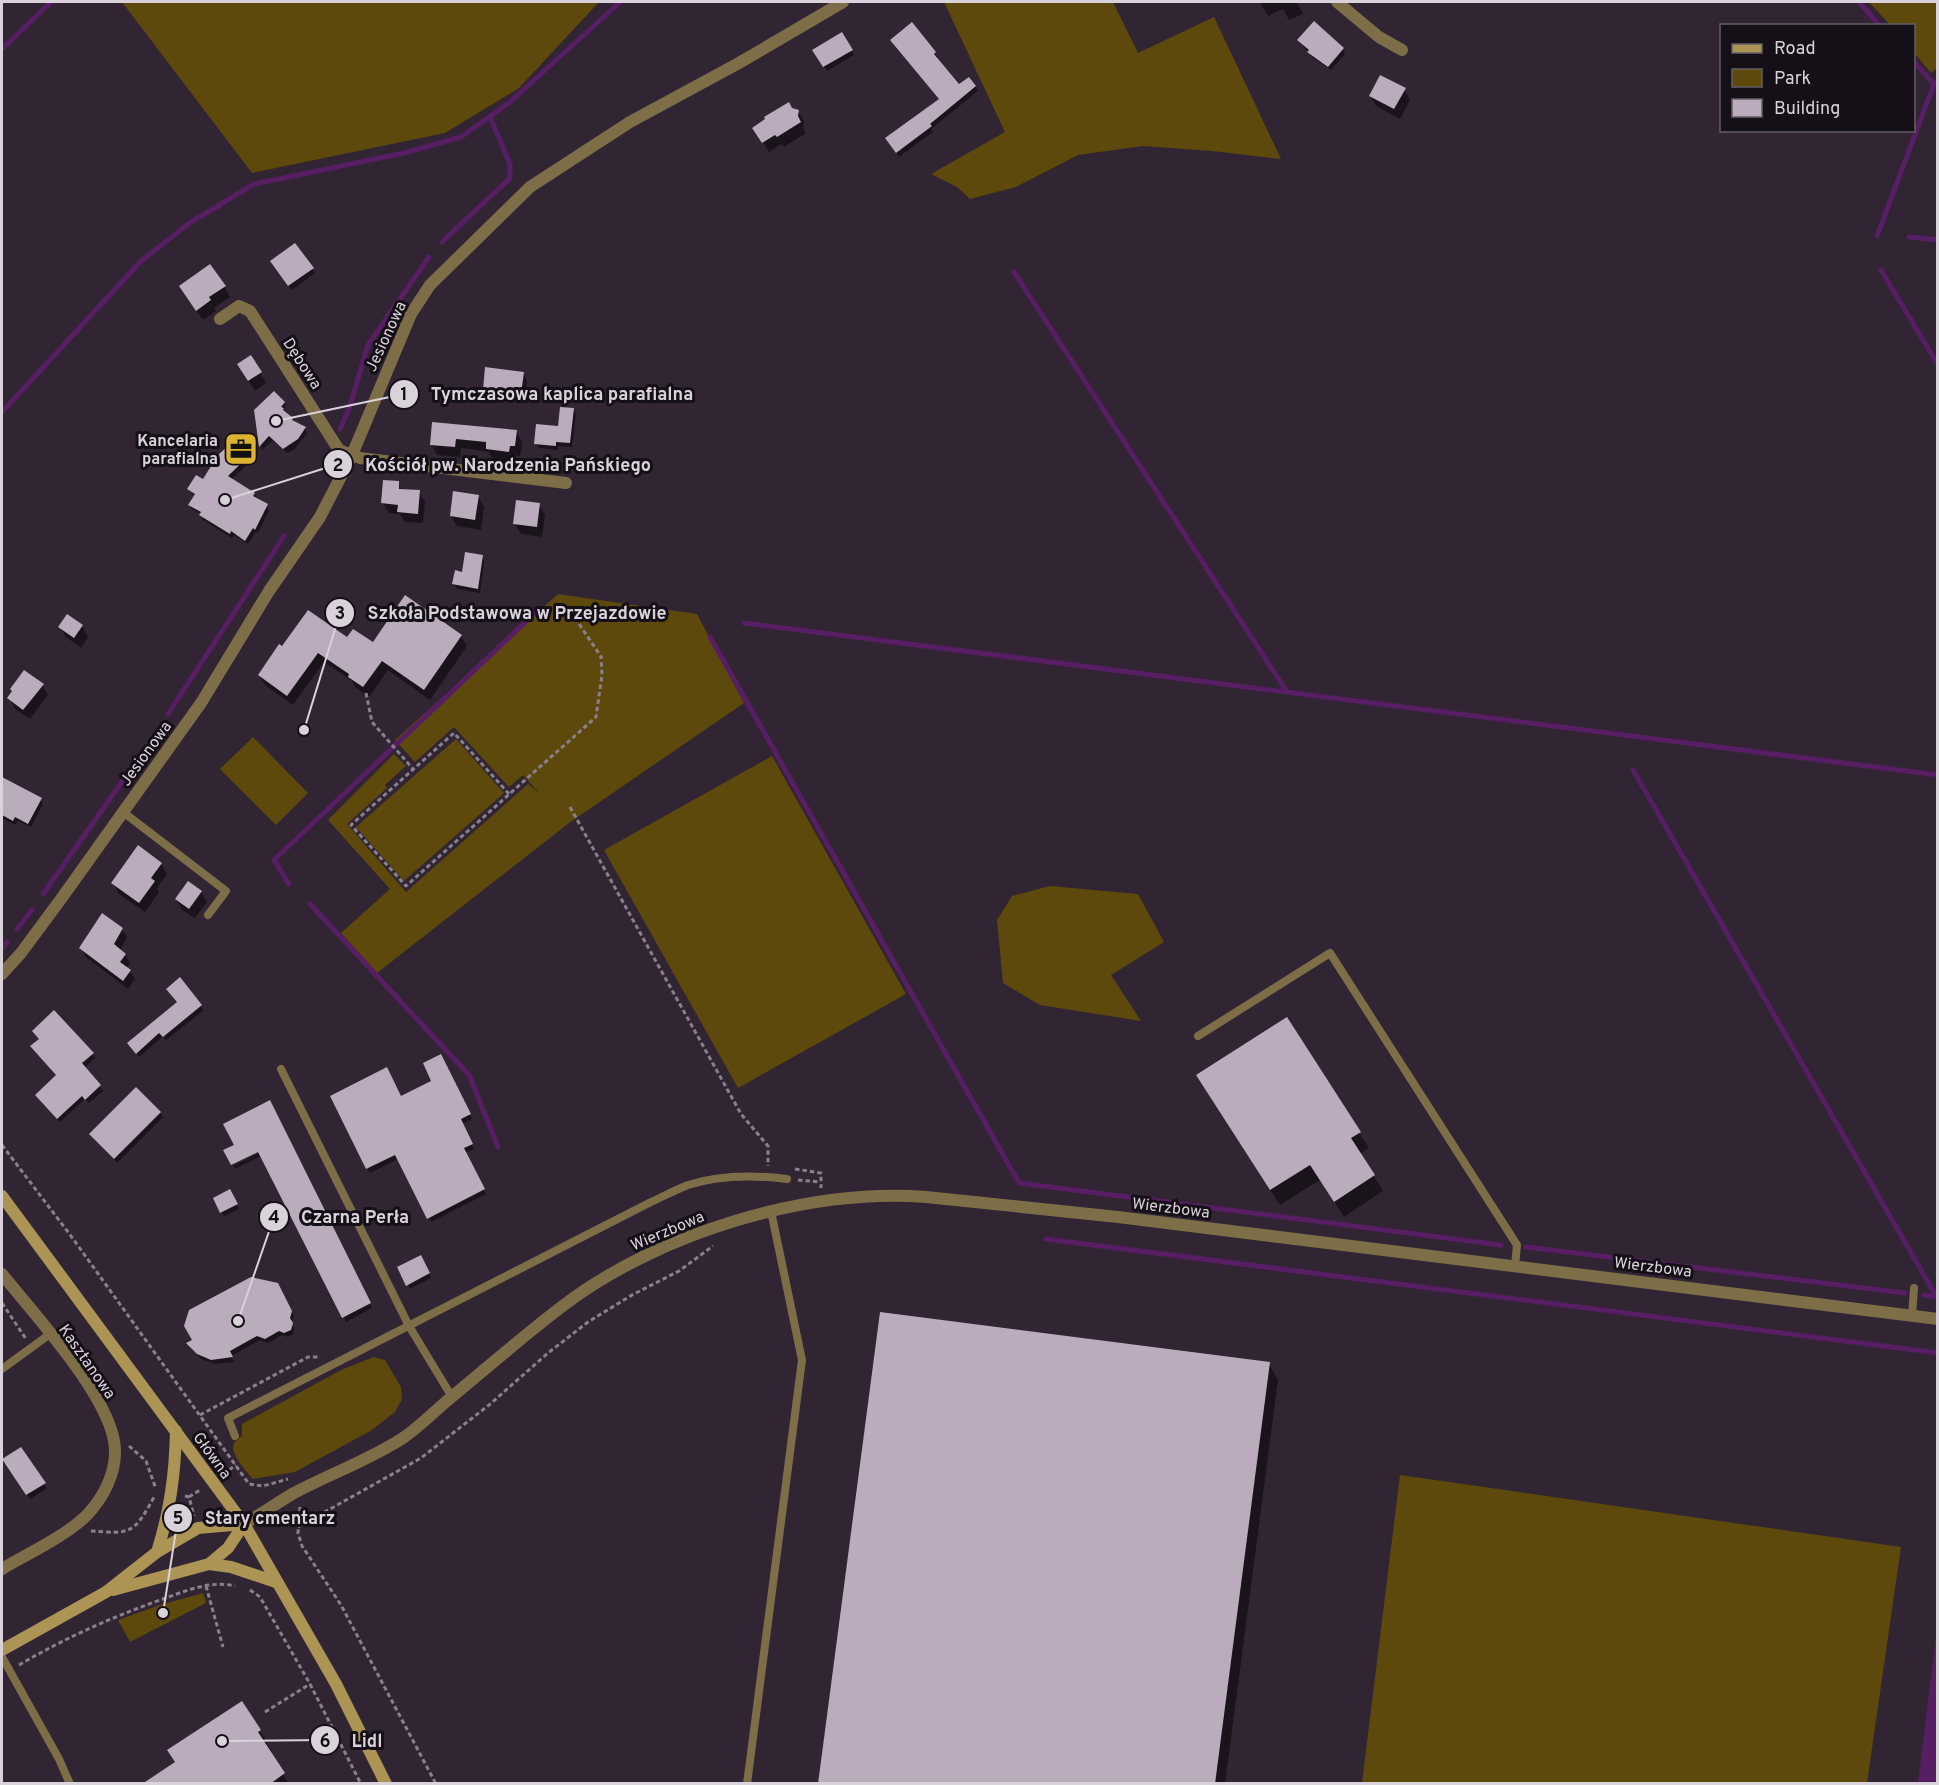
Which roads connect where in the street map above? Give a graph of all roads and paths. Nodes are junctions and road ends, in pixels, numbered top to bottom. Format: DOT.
graph roads {
  1 [pos="843,2"];
  2 [pos="1337,2"];
  3 [pos="1402,50"];
  4 [pos="220,319"];
  5 [pos="352,455"];
  6 [pos="566,483"];
  7 [pos="575,618"];
  8 [pos="366,693"];
  9 [pos="414,769"];
  10 [pos="509,794"];
  11 [pos="570,807"];
  12 [pos="123,812"];
  13 [pos="208,915"];
  14 [pos="2,974"];
  15 [pos="1198,1036"];
  16 [pos="280,1069"];
  17 [pos="2,1145"];
  18 [pos="821,1173"];
  19 [pos="767,1177"];
  20 [pos="787,1179"];
  21 [pos="2,1196"];
  22 [pos="771,1211"];
  23 [pos="718,1242"];
  24 [pos="1515,1266"];
  25 [pos="2,1274"];
  26 [pos="1914,1288"];
  27 [pos="2,1303"];
  28 [pos="1912,1316"];
  29 [pos="1938,1319"];
  30 [pos="409,1326"];
  31 [pos="50,1334"];
  32 [pos="32,1348"];
  33 [pos="322,1356"];
  34 [pos="2,1369"];
  35 [pos="452,1397"];
  36 [pos="200,1415"];
  37 [pos="176,1431"];
  38 [pos="235,1436"];
  39 [pos="115,1446"];
  40 [pos="288,1478"];
  41 [pos="157,1490"];
  42 [pos="164,1491"];
  43 [pos="300,1507"];
  44 [pos="244,1524"];
  45 [pos="74,1525"];
  46 [pos="298,1527"];
  47 [pos="157,1552"];
  48 [pos="208,1564"];
  49 [pos="2,1569"];
  50 [pos="276,1582"];
  51 [pos="206,1586"];
  52 [pos="238,1587"];
  53 [pos="248,1589"];
  54 [pos="106,1592"];
  55 [pos="223,1647"];
  56 [pos="2,1650"];
  57 [pos="2,1658"];
  58 [pos="9,1670"];
  59 [pos="310,1684"];
  60 [pos="265,1712"];
  61 [pos="70,1784"];
  62 [pos="361,1784"];
  63 [pos="386,1784"];
  64 [pos="436,1784"];
  65 [pos="747,1784"];
  1 -- 5 [label="street, Jesionowa"];
  2 -- 3 [label="street"];
  4 -- 5 [label="street, Dębowa"];
  5 -- 6 [label="street"];
  5 -- 12 [label="street, Jesionowa"];
  7 -- 10 [label="path"];
  8 -- 9 [label="path"];
  9 -- 10 [label="path"];
  9 -- 10 [label="path"];
  11 -- 19 [label="path"];
  12 -- 13 [label="lane"];
  12 -- 14 [label="street, Jesionowa"];
  15 -- 24 [label="lane"];
  16 -- 30 [label="lane"];
  17 -- 36 [label="path"];
  18 -- 20 [label="path"];
  19 -- 20 [label="lane, Wierzbowa"];
  19 -- 30 [label="lane, Wierzbowa"];
  21 -- 37 [label="main road, Główna"];
  22 -- 24 [label="street, Wierzbowa"];
  22 -- 35 [label="street, Wierzbowa"];
  22 -- 65 [label="lane"];
  23 -- 46 [label="path"];
  24 -- 28 [label="street, Wierzbowa"];
  25 -- 31 [label="street, Kasztanowa"];
  26 -- 28 [label="lane"];
  27 -- 32 [label="path"];
  28 -- 29 [label="street, Wierzbowa"];
  30 -- 35 [label="lane"];
  30 -- 38 [label="lane, Wierzbowa"];
  31 -- 32 [label="lane"];
  31 -- 39 [label="street, Kasztanowa"];
  32 -- 34 [label="lane"];
  33 -- 36 [label="path"];
  35 -- 44 [label="street, Wierzbowa"];
  36 -- 40 [label="path"];
  37 -- 44 [label="main road, Główna"];
  37 -- 47 [label="main road"];
  39 -- 41 [label="path"];
  39 -- 45 [label="street, Kasztanowa"];
  41 -- 42 [label="path"];
  41 -- 45 [label="path"];
  43 -- 46 [label="path"];
  44 -- 47 [label="main road"];
  44 -- 48 [label="main road"];
  44 -- 50 [label="main road, Główna"];
  45 -- 49 [label="street, Kasztanowa"];
  46 -- 64 [label="path"];
  47 -- 54 [label="main road"];
  48 -- 50 [label="main road"];
  48 -- 54 [label="main road"];
  50 -- 63 [label="main road, Główna"];
  51 -- 52 [label="path"];
  51 -- 55 [label="path"];
  51 -- 58 [label="path"];
  53 -- 59 [label="path"];
  54 -- 56 [label="main road"];
  57 -- 58 [label="lane"];
  58 -- 61 [label="lane"];
  59 -- 60 [label="path"];
  59 -- 62 [label="path"];
}
